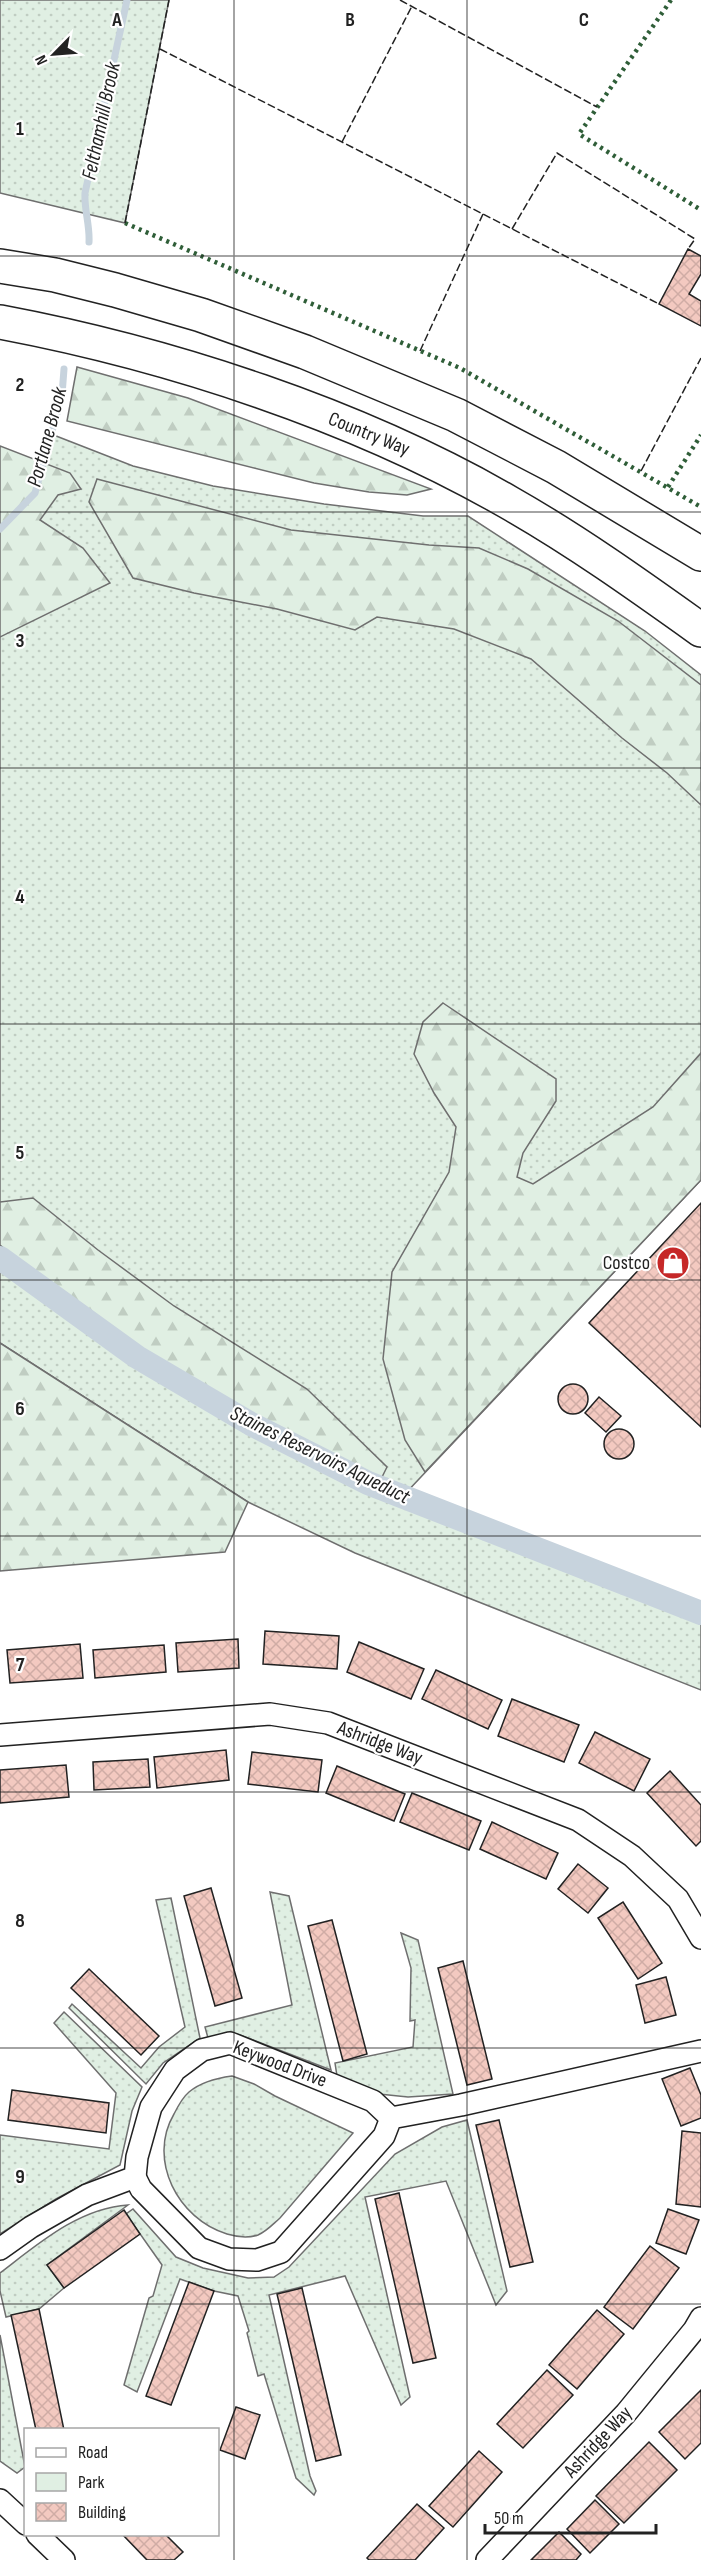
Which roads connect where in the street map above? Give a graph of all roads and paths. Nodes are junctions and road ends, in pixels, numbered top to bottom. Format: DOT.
graph roads {
  1 [pos="0,266"];
  2 [pos="0,322"];
  3 [pos="697,550"];
  4 [pos="701,630"];
  5 [pos="0,1735"];
  6 [pos="701,1938"];
  7 [pos="701,2051"];
  8 [pos="391,2118"];
  9 [pos="135,2177"];
  10 [pos="0,2249"];
  11 [pos="701,2318"];
  12 [pos="0,2500"];
  13 [pos="24,2522"];
  14 [pos="38,2536"];
  15 [pos="64,2560"];
  16 [pos="487,2560"];
  1 -- 3 [label="highway"];
  2 -- 4 [label="highway, Country Way"];
  5 -- 6 [label="street, Ashridge Way"];
  7 -- 8 [label="street"];
  8 -- 9 [label="street"];
  8 -- 9 [label="street, Keywood Drive"];
  9 -- 10 [label="street"];
  11 -- 16 [label="street, Ashridge Way"];
  12 -- 13 [label="street"];
  14 -- 15 [label="street"];
}
